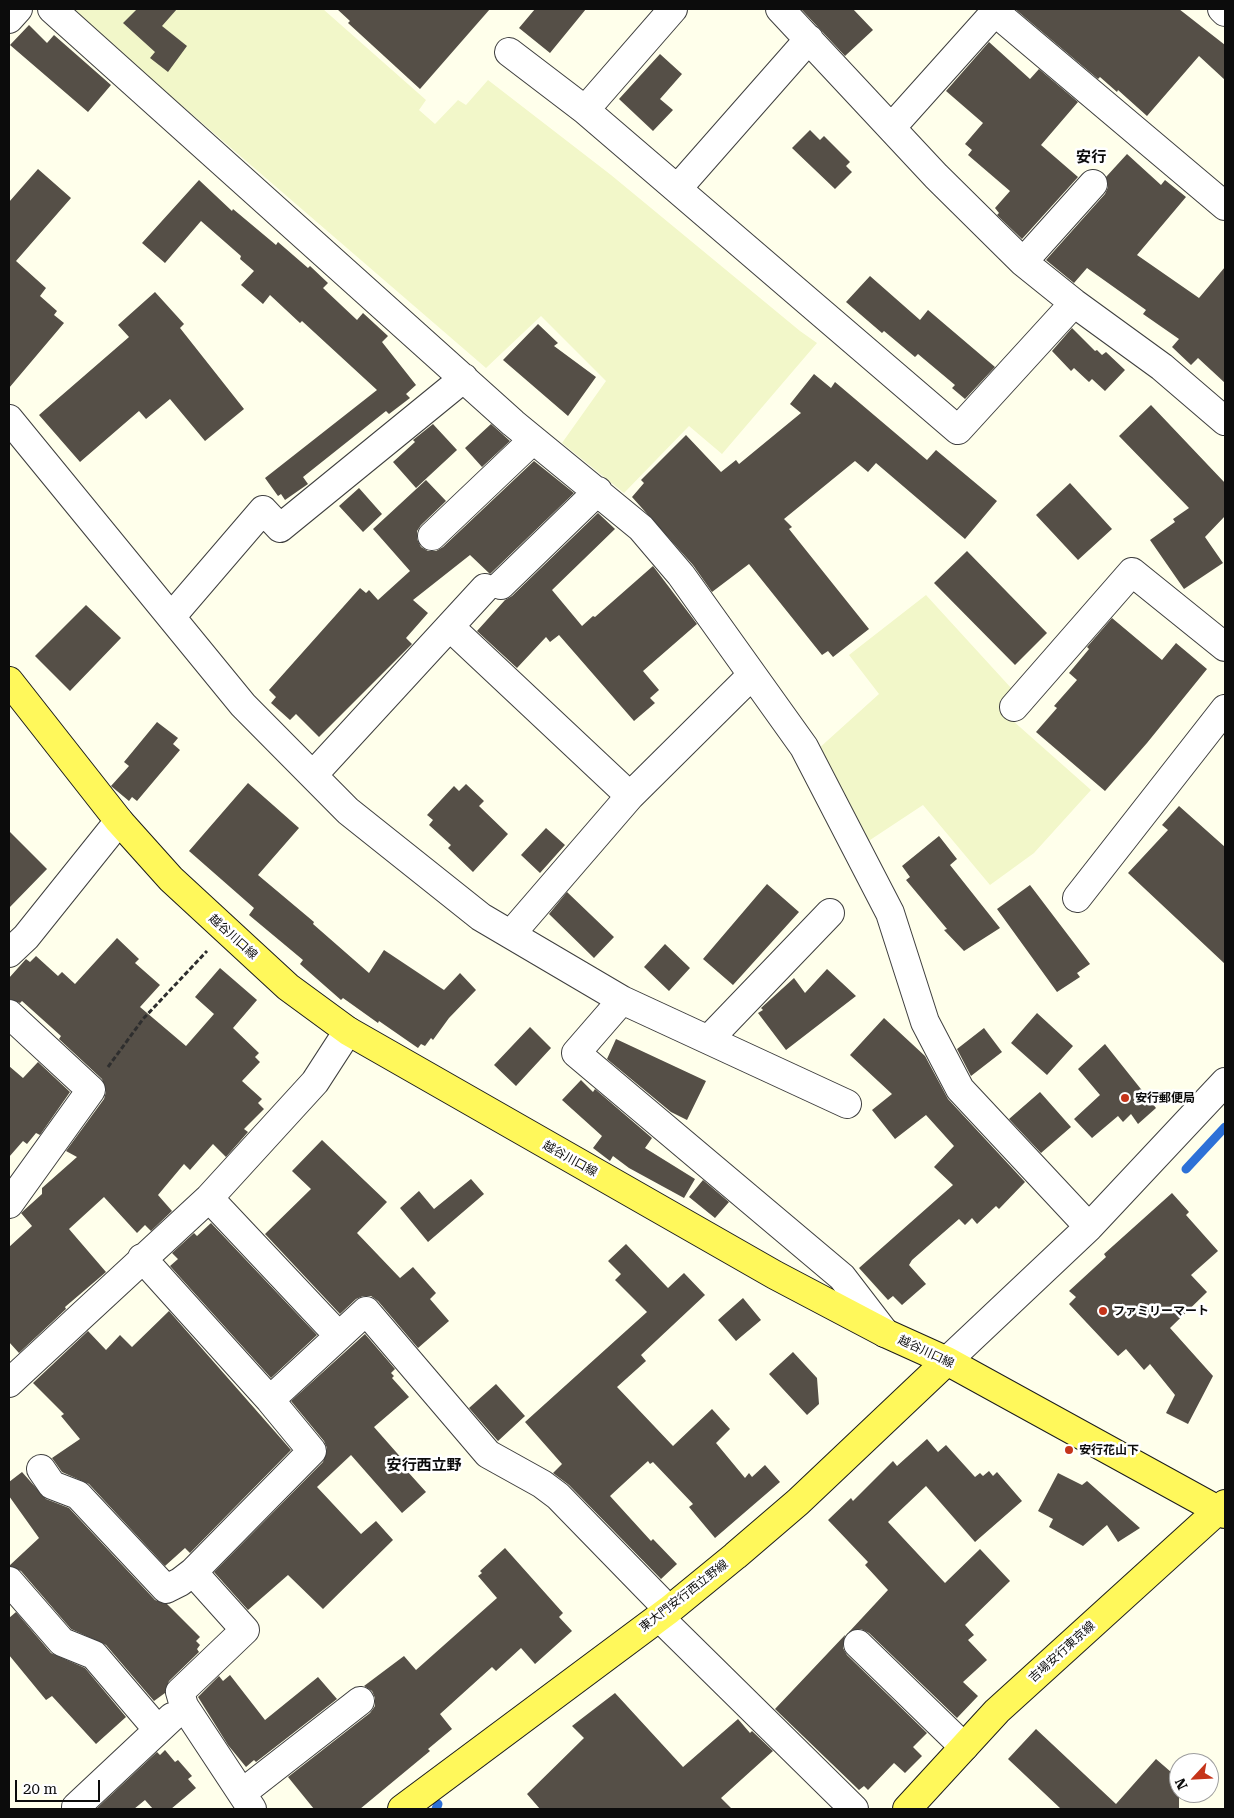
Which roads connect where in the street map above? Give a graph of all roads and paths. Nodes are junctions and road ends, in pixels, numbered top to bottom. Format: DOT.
graph roads {
  1 [pos="18,9"];
  2 [pos="52,9"];
  3 [pos="672,9"];
  4 [pos="780,9"];
  5 [pos="1222,9"];
  6 [pos="996,10"];
  7 [pos="1225,12"];
  8 [pos="9,20"];
  9 [pos="809,39"];
  10 [pos="509,52"];
  11 [pos="584,110"];
  12 [pos="892,127"];
  13 [pos="1094,184"];
  14 [pos="677,189"];
  15 [pos="1225,206"];
  16 [pos="1023,262"];
  17 [pos="1074,303"];
  18 [pos="464,378"];
  19 [pos="9,419"];
  20 [pos="1225,421"];
  21 [pos="533,440"];
  22 [pos="598,491"];
  23 [pos="432,536"];
  24 [pos="172,616"];
  25 [pos="450,627"];
  26 [pos="1225,647"];
  27 [pos="752,675"];
  28 [pos="9,681"];
  29 [pos="1014,707"];
  30 [pos="1225,709"];
  31 [pos="313,775"];
  32 [pos="630,796"];
  33 [pos="119,821"];
  34 [pos="1077,898"];
  35 [pos="830,913"];
  36 [pos="225,931"];
  37 [pos="510,934"];
  38 [pos="14,938"];
  39 [pos="622,1000"];
  40 [pos="9,1014"];
  41 [pos="348,1031"];
  42 [pos="709,1040"];
  43 [pos="1225,1082"];
  44 [pos="91,1090"];
  45 [pos="848,1104"];
  46 [pos="209,1198"];
  47 [pos="9,1204"];
  48 [pos="1089,1227"];
  49 [pos="142,1258"];
  50 [pos="885,1333"];
  51 [pos="339,1336"];
  52 [pos="947,1361"];
  53 [pos="9,1383"];
  54 [pos="270,1400"];
  55 [pos="41,1468"];
  56 [pos="1223,1509"];
  57 [pos="193,1572"];
  58 [pos="9,1581"];
  59 [pos="664,1613"];
  60 [pos="858,1644"];
  61 [pos="360,1701"];
  62 [pos="184,1706"];
  63 [pos="158,1730"];
  64 [pos="964,1748"];
  65 [pos="247,1801"];
  66 [pos="78,1809"];
  67 [pos="402,1809"];
  68 [pos="854,1809"];
  69 [pos="907,1809"];
  1 -- 8 [label="street"];
  2 -- 18 [label="street"];
  3 -- 11 [label="street"];
  4 -- 9 [label="street"];
  5 -- 7 [label="street"];
  6 -- 12 [label="street"];
  6 -- 15 [label="street"];
  9 -- 12 [label="street"];
  9 -- 14 [label="street"];
  10 -- 11 [label="street"];
  11 -- 14 [label="street"];
  12 -- 16 [label="street"];
  13 -- 16 [label="street"];
  14 -- 17 [label="street"];
  16 -- 17 [label="street"];
  17 -- 20 [label="street"];
  18 -- 21 [label="street"];
  18 -- 24 [label="street"];
  19 -- 24 [label="street"];
  21 -- 22 [label="street"];
  21 -- 23 [label="street"];
  22 -- 25 [label="street"];
  22 -- 27 [label="street"];
  24 -- 31 [label="street"];
  25 -- 31 [label="street"];
  25 -- 32 [label="street"];
  26 -- 29 [label="street"];
  27 -- 32 [label="street"];
  27 -- 48 [label="street"];
  28 -- 33 [label="main road, 越谷川口線"];
  30 -- 34 [label="street"];
  31 -- 37 [label="street"];
  32 -- 37 [label="street"];
  33 -- 36 [label="main road, 越谷川口線"];
  33 -- 38 [label="street"];
  35 -- 42 [label="street"];
  36 -- 41 [label="main road, 越谷川口線"];
  36 -- 44 [label="path"];
  37 -- 39 [label="street"];
  39 -- 42 [label="street"];
  39 -- 50 [label="street"];
  40 -- 44 [label="street"];
  41 -- 46 [label="street"];
  41 -- 50 [label="main road, 越谷川口線"];
  42 -- 45 [label="street"];
  43 -- 48 [label="street"];
  44 -- 47 [label="street"];
  46 -- 49 [label="street"];
  46 -- 51 [label="street"];
  48 -- 52 [label="street"];
  49 -- 53 [label="street"];
  49 -- 54 [label="street"];
  50 -- 52 [label="main road, 越谷川口線"];
  51 -- 54 [label="street"];
  51 -- 59 [label="street"];
  52 -- 56 [label="main road, 越谷川口線"];
  52 -- 59 [label="main road, 東大門安行西立野線"];
  54 -- 57 [label="street"];
  55 -- 57 [label="street"];
  56 -- 64 [label="main road, 吉場安行東京線"];
  57 -- 62 [label="street"];
  58 -- 63 [label="street"];
  59 -- 67 [label="main road, 東大門安行西立野線"];
  59 -- 68 [label="street"];
  60 -- 64 [label="street"];
  61 -- 65 [label="street"];
  62 -- 63 [label="street"];
  62 -- 65 [label="street"];
  63 -- 66 [label="street"];
  64 -- 69 [label="main road, 吉場安行東京線"];
}
